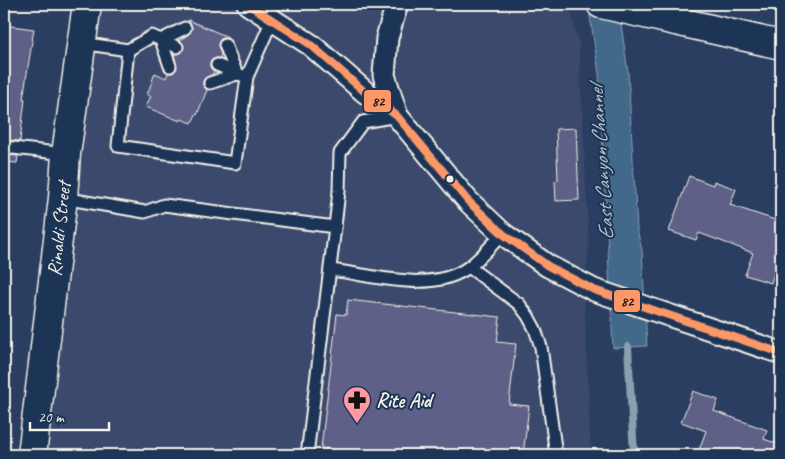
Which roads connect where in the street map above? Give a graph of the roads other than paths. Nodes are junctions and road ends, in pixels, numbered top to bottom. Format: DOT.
graph roads {
  1 [pos="87,4"];
  2 [pos="248,4"];
  3 [pos="397,4"];
  4 [pos="601,4"];
  5 [pos="272,20"];
  6 [pos="185,28"];
  7 [pos="161,40"];
  8 [pos="81,43"];
  9 [pos="225,45"];
  10 [pos="781,46"];
  11 [pos="177,47"];
  12 [pos="128,50"];
  13 [pos="217,65"];
  14 [pos="170,66"];
  15 [pos="242,75"];
  16 [pos="210,83"];
  17 [pos="397,116"];
  18 [pos="4,147"];
  19 [pos="66,154"];
  20 [pos="63,198"];
  21 [pos="335,227"];
  22 [pos="503,234"];
  23 [pos="469,267"];
  24 [pos="331,270"];
  25 [pos="781,353"];
  26 [pos="32,455"];
  27 [pos="307,455"];
  28 [pos="556,455"];
  1 -- 8 [label="main road, Rinaldi Street"];
  2 -- 5 [label="street"];
  3 -- 17 [label="street"];
  4 -- 10 [label="main road"];
  5 -- 15 [label="lane"];
  5 -- 17 [label="street"];
  6 -- 7 [label="lane"];
  7 -- 11 [label="lane"];
  7 -- 12 [label="lane"];
  7 -- 14 [label="lane"];
  8 -- 12 [label="lane"];
  8 -- 19 [label="main road, Rinaldi Street"];
  9 -- 15 [label="lane"];
  12 -- 15 [label="lane"];
  13 -- 15 [label="lane"];
  15 -- 16 [label="lane"];
  17 -- 21 [label="lane"];
  17 -- 22 [label="street"];
  18 -- 19 [label="lane"];
  19 -- 20 [label="main road, Rinaldi Street"];
  20 -- 21 [label="lane"];
  20 -- 26 [label="main road, Rinaldi Street"];
  21 -- 24 [label="lane"];
  22 -- 23 [label="lane"];
  22 -- 25 [label="street"];
  23 -- 24 [label="lane"];
  23 -- 28 [label="lane"];
  24 -- 27 [label="lane"];
}
